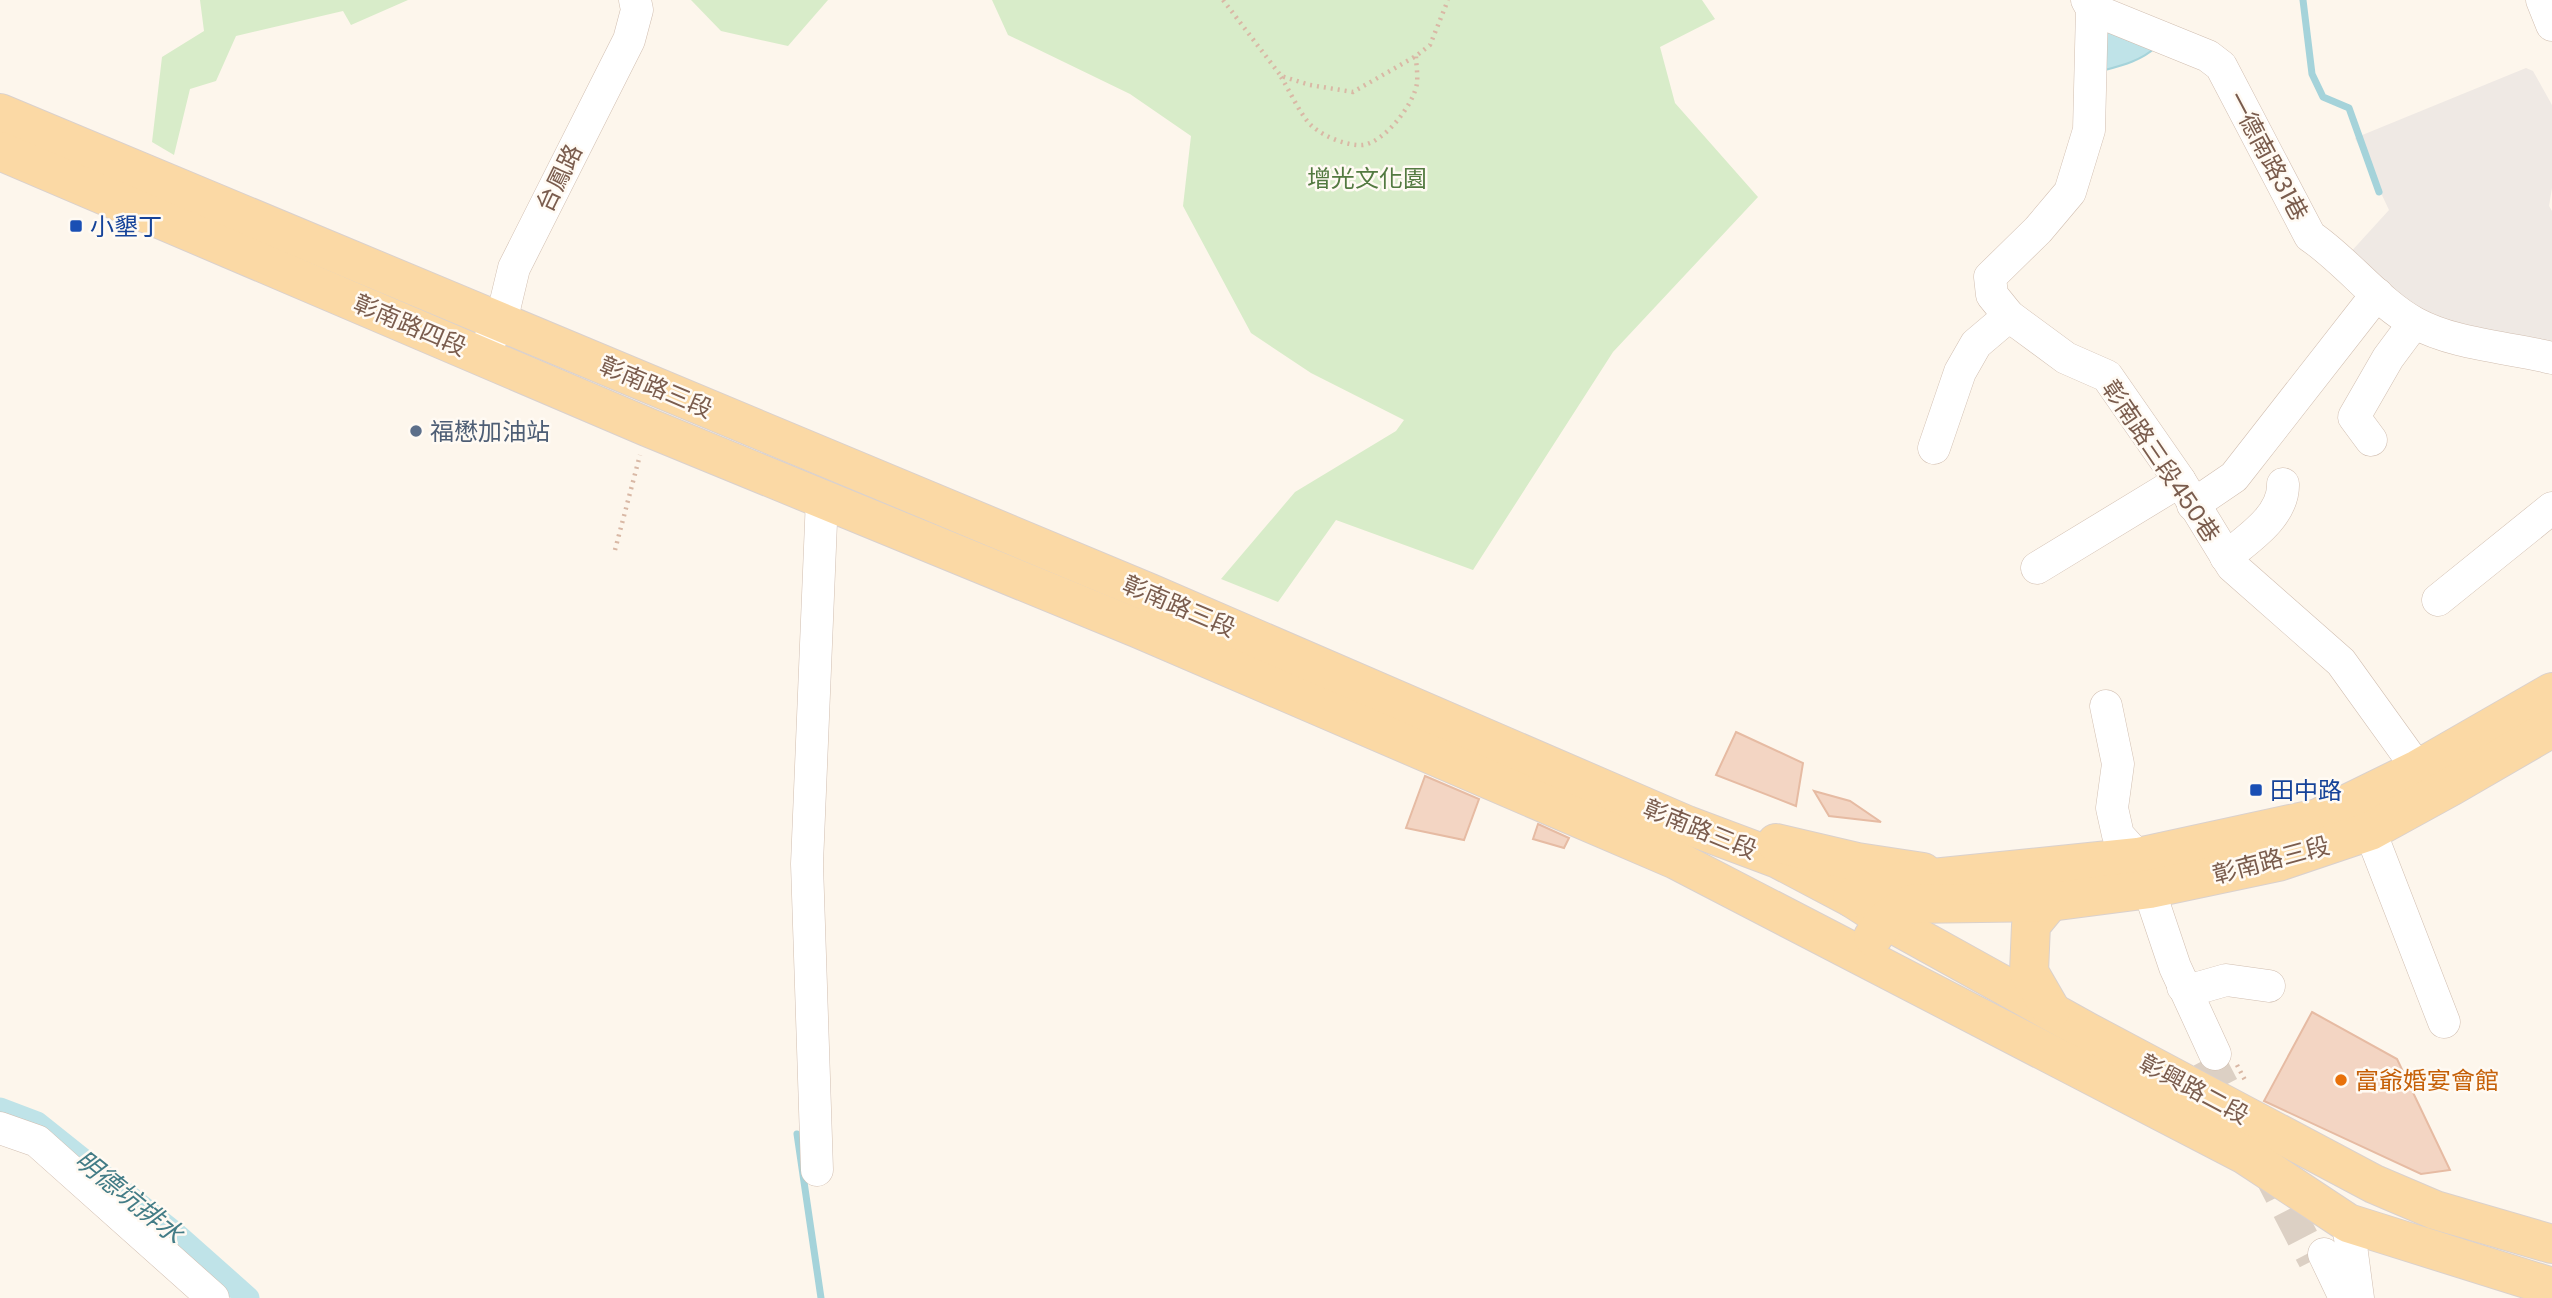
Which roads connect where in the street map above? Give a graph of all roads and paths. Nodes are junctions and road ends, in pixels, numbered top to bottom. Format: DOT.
graph roads {
  1 [pos="635,0"];
  2 [pos="1223,0"];
  3 [pos="1448,0"];
  4 [pos="2542,0"];
  5 [pos="2090,4"];
  6 [pos="2552,25"];
  7 [pos="1416,56"];
  8 [pos="1281,76"];
  9 [pos="0,113"];
  10 [pos="0,151"];
  11 [pos="2377,294"];
  12 [pos="2009,316"];
  13 [pos="501,322"];
  14 [pos="2414,323"];
  15 [pos="480,355"];
  16 [pos="2552,358"];
  17 [pos="647,427"];
  18 [pos="2371,440"];
  19 [pos="1934,448"];
  20 [pos="2283,484"];
  21 [pos="2187,493"];
  22 [pos="822,498"];
  23 [pos="2552,508"];
  24 [pos="615,550"];
  25 [pos="2226,557"];
  26 [pos="2037,568"];
  27 [pos="2438,600"];
  28 [pos="2552,692"];
  29 [pos="2106,706"];
  30 [pos="2552,728"];
  31 [pos="2418,769"];
  32 [pos="1687,825"];
  33 [pos="2370,831"];
  34 [pos="2144,873"];
  35 [pos="1949,876"];
  36 [pos="1852,898"];
  37 [pos="2050,902"];
  38 [pos="1886,920"];
  39 [pos="1859,956"];
  40 [pos="2269,986"];
  41 [pos="2183,987"];
  42 [pos="2051,1010"];
  43 [pos="2444,1021"];
  44 [pos="2211,1056"];
  45 [pos="0,1128"];
  46 [pos="817,1170"];
  47 [pos="2348,1223"];
  48 [pos="2552,1244"];
  49 [pos="2552,1287"];
  50 [pos="213,1298"];
  51 [pos="2339,1298"];
  52 [pos="2345,1298"];
  53 [pos="2358,1298"];
  1 -- 13 [label="street, 台鳳路"];
  2 -- 8 [label="path"];
  3 -- 7 [label="path"];
  4 -- 6 [label="street"];
  5 -- 11 [label="street, 一德南路31巷"];
  5 -- 12 [label="street, 彰南路三段450巷"];
  7 -- 8 [label="path"];
  7 -- 8 [label="path"];
  9 -- 13 [label="main road, 彰南路四段"];
  10 -- 15 [label="main road, 彰南路四段"];
  11 -- 14 [label="street, 一德南路31巷"];
  11 -- 21 [label="street"];
  12 -- 19 [label="street"];
  12 -- 21 [label="street, 彰南路三段450巷"];
  13 -- 15 [label="street, 台鳳路"];
  13 -- 32 [label="main road, 彰南路三段"];
  14 -- 16 [label="street, 一德南路31巷"];
  14 -- 18 [label="street"];
  15 -- 17 [label="main road, 彰南路四段"];
  17 -- 22 [label="main road, 彰南路四段"];
  17 -- 24 [label="path"];
  20 -- 25 [label="street"];
  21 -- 25 [label="street, 彰南路三段450巷"];
  21 -- 26 [label="street"];
  22 -- 39 [label="main road, 彰南路三段"];
  22 -- 46 [label="street"];
  23 -- 27 [label="street"];
  25 -- 31 [label="street, 彰南路三段450巷"];
  28 -- 31 [label="main road, 彰南路三段"];
  29 -- 34 [label="street"];
  30 -- 33 [label="main road, 彰南路三段"];
  31 -- 34 [label="main road, 彰南路三段"];
  32 -- 35 [label="main road"];
  32 -- 36 [label="main road, 彰南路三段"];
  33 -- 34 [label="main road, 彰南路三段"];
  33 -- 43 [label="street"];
  34 -- 35 [label="main road, 彰南路三段"];
  34 -- 37 [label="main road, 彰南路三段"];
  34 -- 41 [label="street"];
  35 -- 36 [label="main road, 彰南路三段"];
  36 -- 38 [label="main road, 彰興路二段"];
  36 -- 39 [label="main road"];
  37 -- 38 [label="main road, 彰南路三段"];
  37 -- 42 [label="main road"];
  38 -- 39 [label="main road, 彰南路三段"];
  38 -- 42 [label="main road, 彰興路二段"];
  39 -- 47 [label="main road, 彰興路二段"];
  40 -- 41 [label="street"];
  41 -- 44 [label="street"];
  42 -- 48 [label="main road, 彰興路二段"];
  45 -- 50 [label="street"];
  47 -- 49 [label="main road, 彰興路二段"];
  47 -- 53 [label="street"];
  51 -- 52 [label="street"];
}
